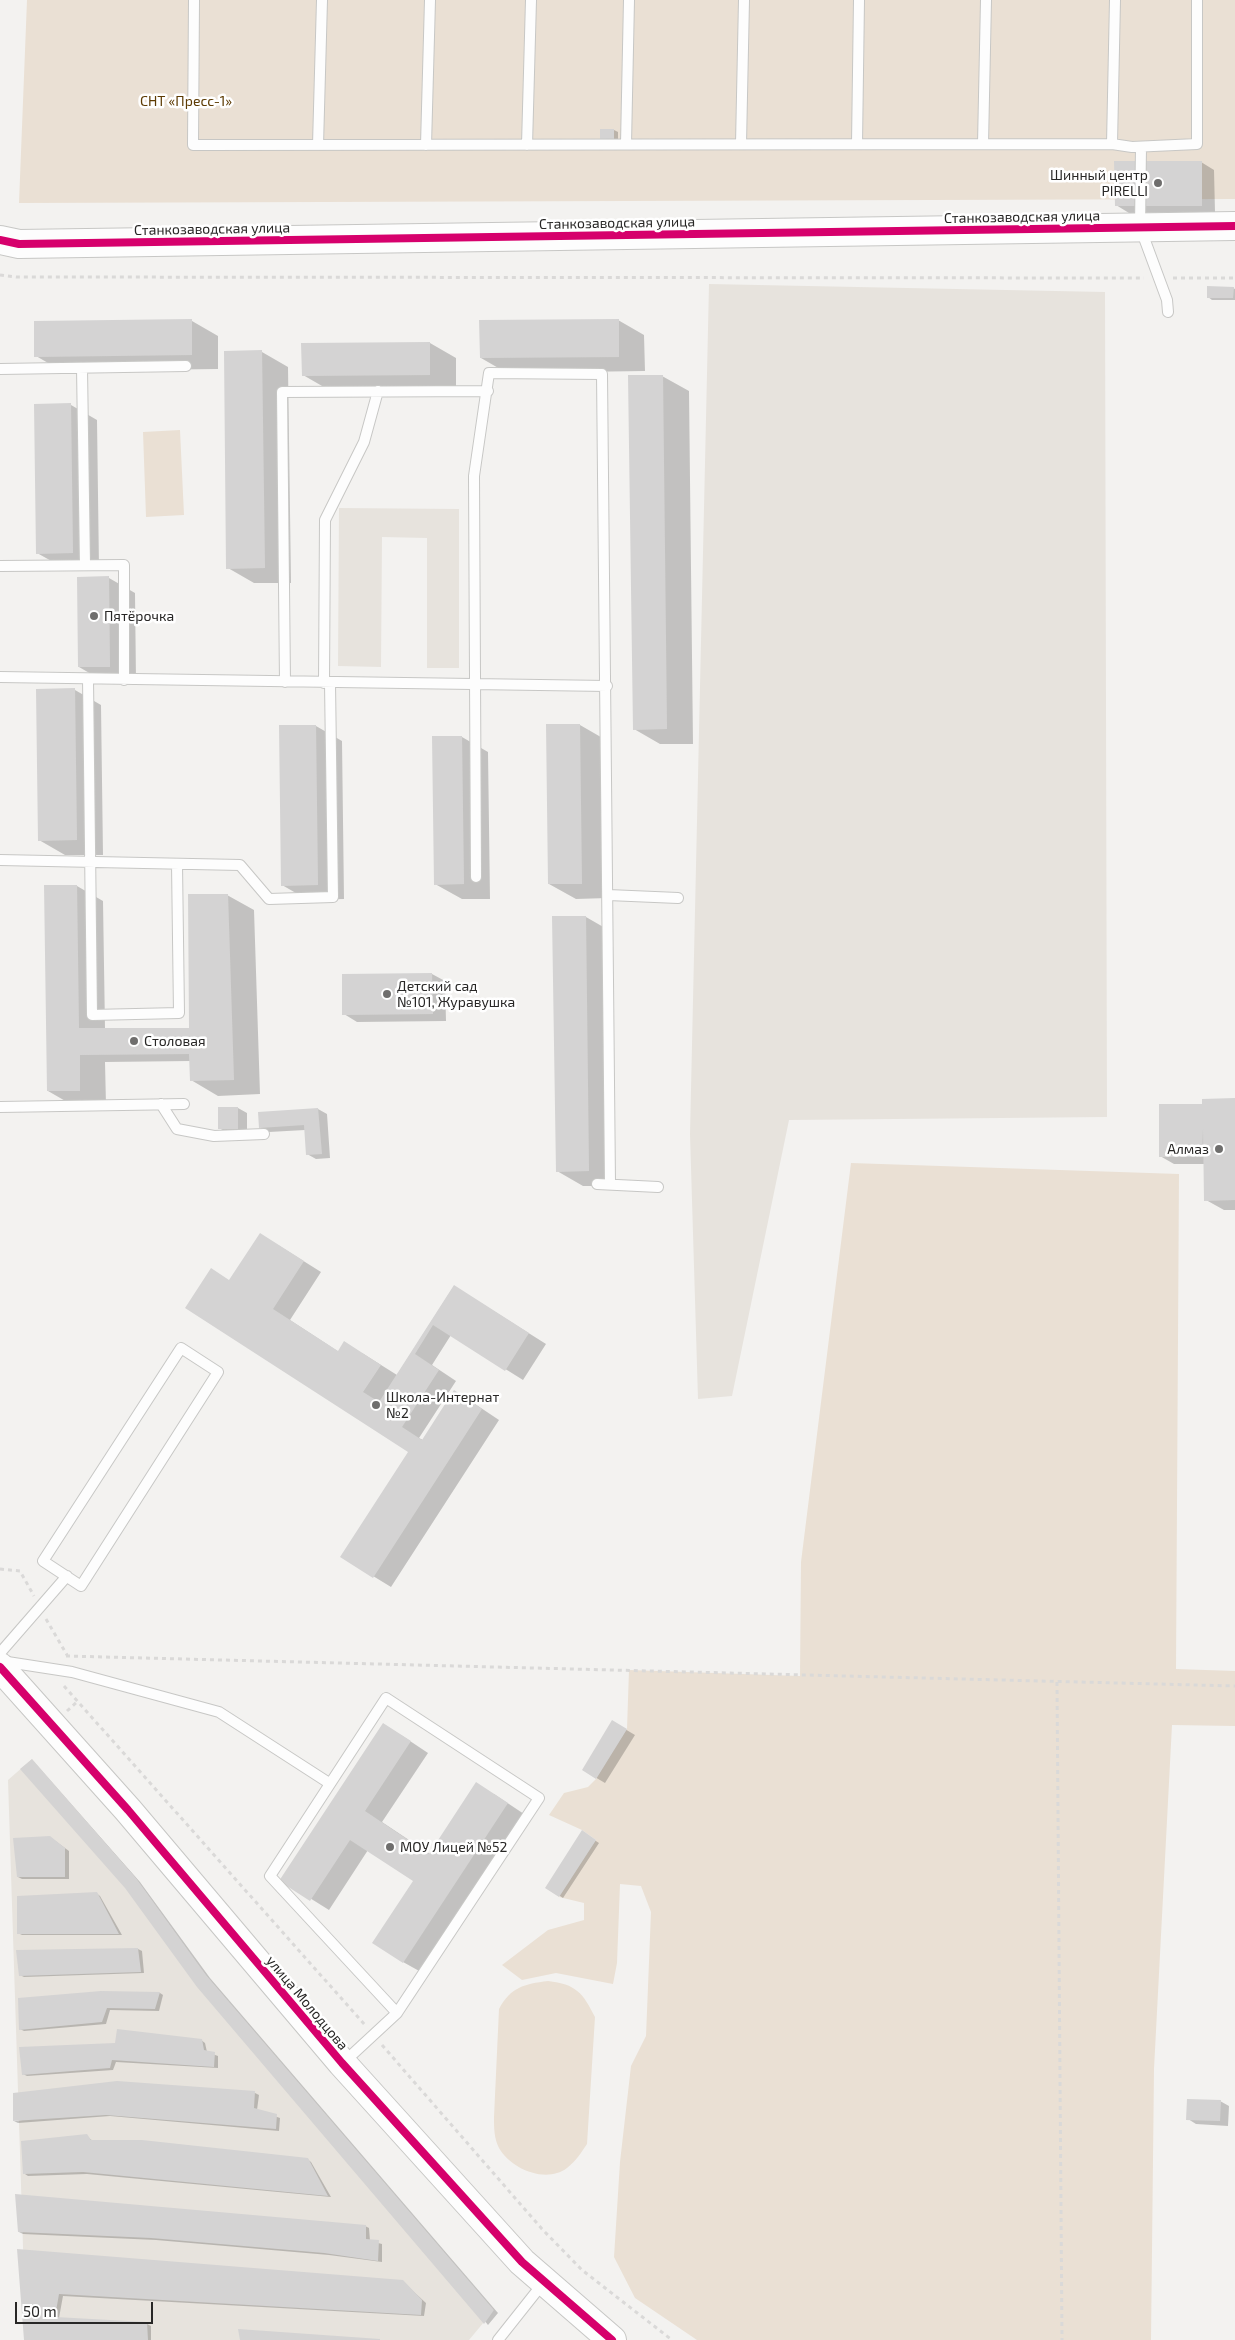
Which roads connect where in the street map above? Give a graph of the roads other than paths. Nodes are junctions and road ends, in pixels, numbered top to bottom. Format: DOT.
graph roads {
  1 [pos="194,0"];
  2 [pos="322,0"];
  3 [pos="430,0"];
  4 [pos="531,0"];
  5 [pos="629,0"];
  6 [pos="744,0"];
  7 [pos="859,0"];
  8 [pos="986,0"];
  9 [pos="1115,0"];
  10 [pos="1197,0"];
  11 [pos="527,144"];
  12 [pos="626,144"];
  13 [pos="741,144"];
  14 [pos="857,144"];
  15 [pos="983,144"];
  16 [pos="1112,144"];
  17 [pos="318,145"];
  18 [pos="426,145"];
  19 [pos="1141,146"];
  20 [pos="1235,226"];
  21 [pos="1140,227"];
  22 [pos="0,240"];
  23 [pos="1168,312"];
  24 [pos="186,366"];
  25 [pos="82,368"];
  26 [pos="0,369"];
  27 [pos="378,391"];
  28 [pos="488,391"];
  29 [pos="85,565"];
  30 [pos="0,566"];
  31 [pos="0,677"];
  32 [pos="88,679"];
  33 [pos="124,680"];
  34 [pos="285,682"];
  35 [pos="327,683"];
  36 [pos="475,685"];
  37 [pos="606,686"];
  38 [pos="0,860"];
  39 [pos="90,862"];
  40 [pos="177,864"];
  41 [pos="476,877"];
  42 [pos="608,895"];
  43 [pos="678,898"];
  44 [pos="161,1104"];
  45 [pos="184,1104"];
  46 [pos="0,1107"];
  47 [pos="264,1134"];
  48 [pos="610,1183"];
  49 [pos="597,1184"];
  50 [pos="658,1187"];
  51 [pos="67,1576"];
  52 [pos="0,1653"];
  53 [pos="0,1661"];
  54 [pos="0,1667"];
  55 [pos="329,1783"];
  56 [pos="397,2013"];
  57 [pos="342,2064"];
  58 [pos="544,2281"];
  59 [pos="498,2340"];
  60 [pos="612,2340"];
  1 -- 17 [label="lane"];
  2 -- 17 [label="lane"];
  3 -- 18 [label="lane"];
  4 -- 11 [label="lane"];
  5 -- 12 [label="lane"];
  6 -- 13 [label="lane"];
  7 -- 14 [label="lane"];
  8 -- 15 [label="lane"];
  9 -- 16 [label="lane"];
  10 -- 19 [label="lane"];
  11 -- 12 [label="lane"];
  11 -- 18 [label="lane"];
  12 -- 13 [label="lane"];
  13 -- 14 [label="lane"];
  14 -- 15 [label="lane"];
  15 -- 16 [label="lane"];
  16 -- 19 [label="lane"];
  17 -- 18 [label="lane"];
  19 -- 21 [label="lane"];
  20 -- 21 [label="street, Станкозаводская улица"];
  21 -- 22 [label="street, Станкозаводская улица"];
  21 -- 23 [label="lane"];
  24 -- 25 [label="lane"];
  25 -- 26 [label="lane"];
  25 -- 29 [label="lane"];
  27 -- 28 [label="lane"];
  27 -- 34 [label="lane"];
  27 -- 35 [label="lane"];
  28 -- 36 [label="lane"];
  28 -- 37 [label="lane"];
  29 -- 30 [label="lane"];
  29 -- 33 [label="lane"];
  31 -- 32 [label="lane"];
  32 -- 33 [label="lane"];
  32 -- 39 [label="lane"];
  33 -- 34 [label="lane"];
  34 -- 35 [label="lane"];
  35 -- 36 [label="lane"];
  35 -- 40 [label="lane"];
  36 -- 37 [label="lane"];
  36 -- 41 [label="lane"];
  37 -- 42 [label="lane"];
  38 -- 39 [label="lane"];
  39 -- 40 [label="lane"];
  39 -- 40 [label="lane"];
  42 -- 43 [label="lane"];
  42 -- 48 [label="lane"];
  44 -- 45 [label="lane"];
  44 -- 46 [label="lane"];
  44 -- 47 [label="lane"];
  48 -- 49 [label="lane"];
  48 -- 50 [label="lane"];
  51 -- 51 [label="lane"];
  51 -- 52 [label="lane"];
  53 -- 55 [label="lane"];
  54 -- 57 [label="street, улица Молодцова"];
  55 -- 56 [label="lane"];
  55 -- 56 [label="lane"];
  56 -- 57 [label="lane"];
  57 -- 58 [label="street, улица Молодцова"];
  58 -- 59 [label="lane"];
  58 -- 60 [label="street, улица Молодцова"];
}
